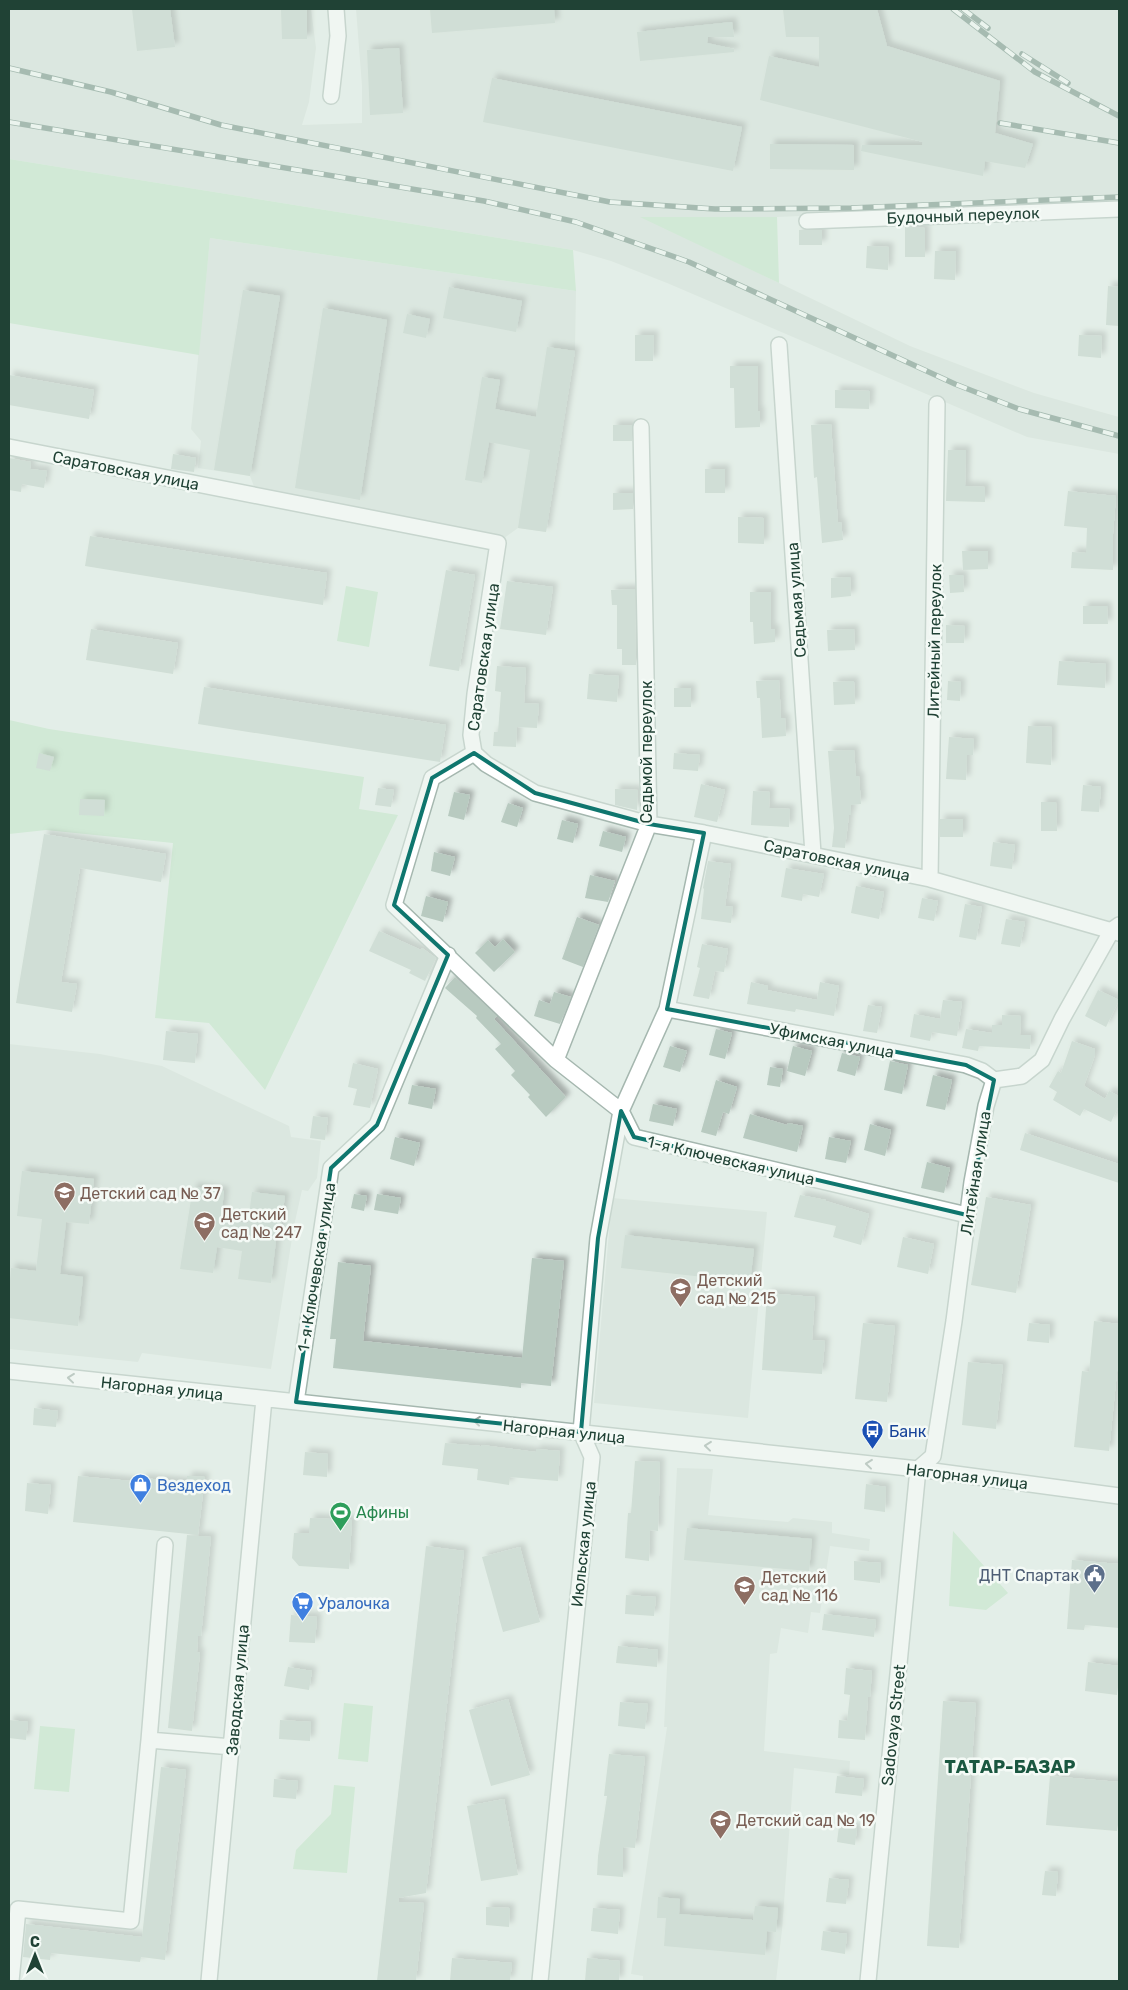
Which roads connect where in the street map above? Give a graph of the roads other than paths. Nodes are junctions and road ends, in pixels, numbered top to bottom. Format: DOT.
graph roads {
  1 [pos="336,9"];
  2 [pos="331,96"];
  3 [pos="1119,208"];
  4 [pos="807,221"];
  5 [pos="779,345"];
  6 [pos="937,404"];
  7 [pos="641,427"];
  8 [pos="9,447"];
  9 [pos="474,753"];
  10 [pos="650,824"];
  11 [pos="704,833"];
  12 [pos="813,854"];
  13 [pos="930,879"];
  14 [pos="1117,929"];
  15 [pos="448,955"];
  16 [pos="667,1009"];
  17 [pos="556,1060"];
  18 [pos="994,1080"];
  19 [pos="622,1111"];
  20 [pos="967,1215"];
  21 [pos="9,1371"];
  22 [pos="264,1399"];
  23 [pos="296,1402"];
  24 [pos="581,1432"];
  25 [pos="918,1469"];
  26 [pos="1119,1496"];
  27 [pos="166,1546"];
  28 [pos="149,1740"];
  29 [pos="232,1747"];
  30 [pos="11,1981"];
  31 [pos="209,1981"];
  32 [pos="540,1981"];
  33 [pos="868,1981"];
  1 -- 2 [label="street"];
  3 -- 4 [label="street, Будочный переулок"];
  5 -- 12 [label="street, Седьмая улица"];
  6 -- 13 [label="street, Литейный переулок"];
  7 -- 10 [label="street, Седьмой переулок"];
  8 -- 9 [label="street, Саратовская улица"];
  9 -- 10 [label="street, Саратовская улица"];
  9 -- 15 [label="street, 1-я Ключевская улица"];
  10 -- 11 [label="street, Саратовская улица"];
  10 -- 17 [label="street, Седьмой переулок"];
  11 -- 12 [label="street, Саратовская улица"];
  11 -- 16 [label="street"];
  12 -- 13 [label="street, Саратовская улица"];
  13 -- 14 [label="street, Саратовская улица"];
  14 -- 18 [label="street"];
  15 -- 17 [label="street, 1-я Ключевская улица"];
  15 -- 23 [label="street, 1-я Ключевская улица"];
  16 -- 18 [label="street, Уфимская улица"];
  16 -- 19 [label="street"];
  17 -- 19 [label="street, 1-я Ключевская улица"];
  18 -- 20 [label="street, Литейная улица"];
  19 -- 20 [label="street, 1-я Ключевская улица"];
  19 -- 24 [label="street, Июльская улица"];
  20 -- 25 [label="street, Литейная улица"];
  22 -- 21 [label="street, Нагорная улица, one-way"];
  22 -- 23 [label="street, Нагорная улица"];
  22 -- 29 [label="street, Заводская улица"];
  24 -- 23 [label="street, Нагорная улица, one-way"];
  25 -- 24 [label="street, Нагорная улица, one-way"];
  24 -- 32 [label="street, Июльская улица"];
  25 -- 26 [label="street, Нагорная улица"];
  25 -- 33 [label="street, Sadovaya Street"];
  27 -- 28 [label="street"];
  28 -- 29 [label="street"];
  28 -- 30 [label="street"];
  29 -- 31 [label="street, Заводская улица"];
}
